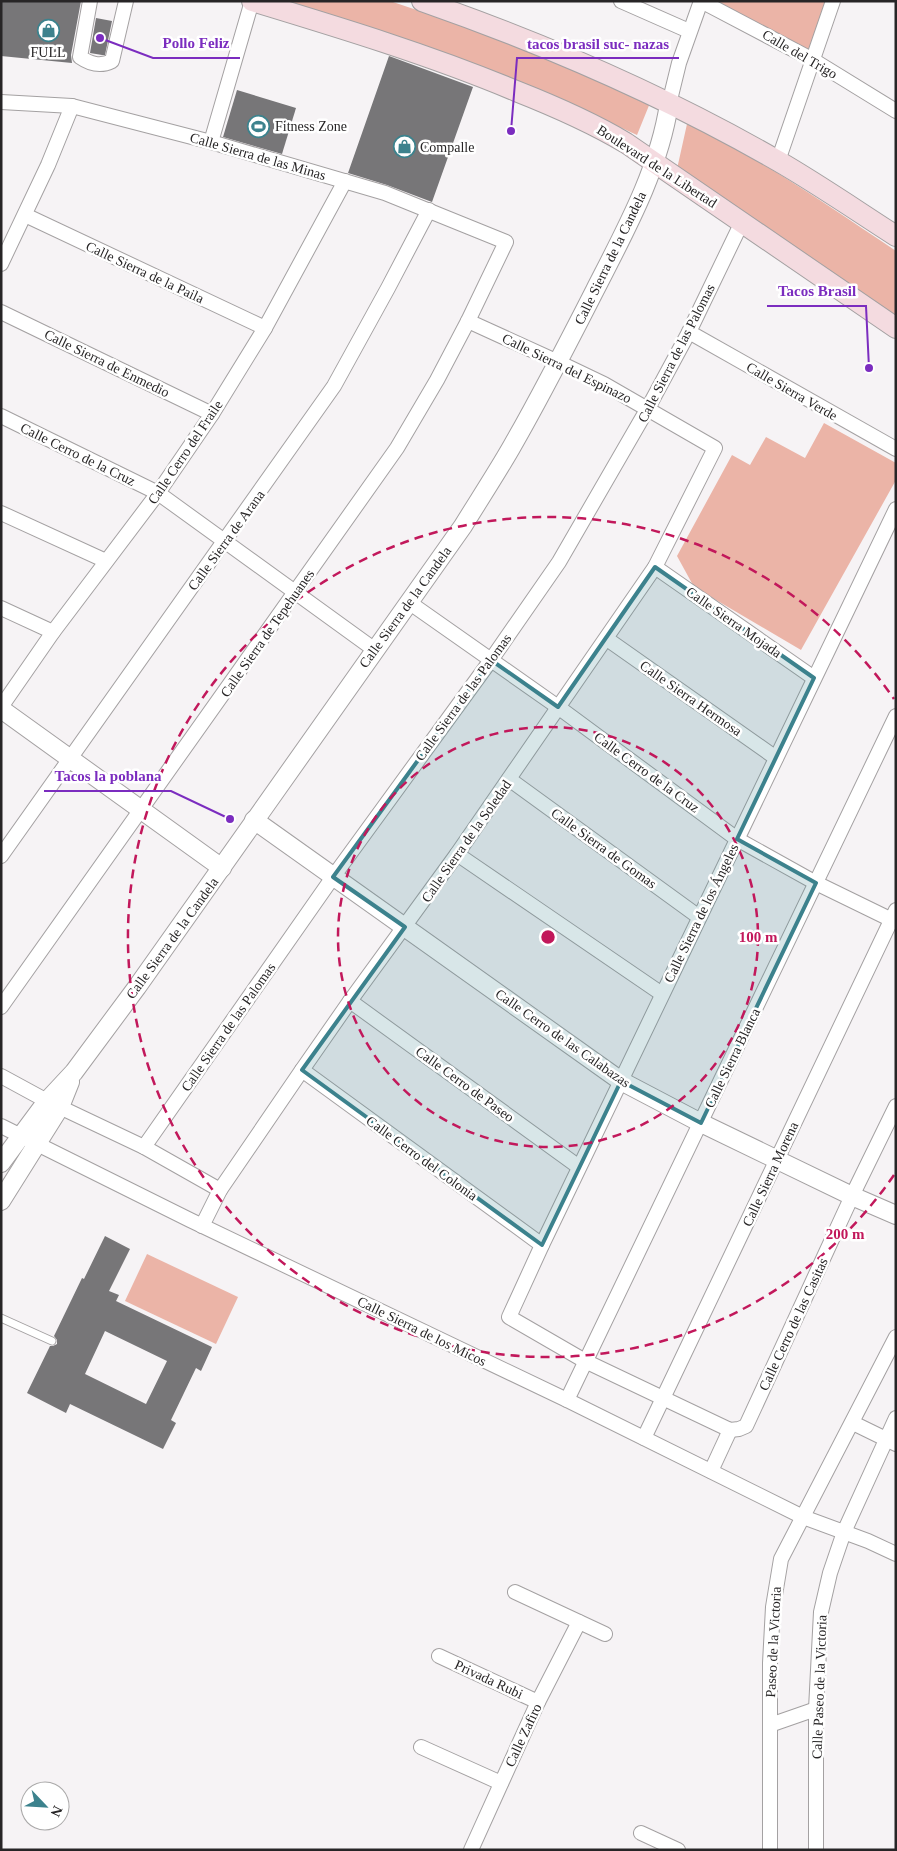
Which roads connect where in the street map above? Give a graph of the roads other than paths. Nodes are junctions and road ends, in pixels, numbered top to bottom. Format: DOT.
graph roads {
  1 [pos="90,1"];
  2 [pos="126,1"];
  3 [pos="252,1"];
  4 [pos="422,1"];
  5 [pos="620,1"];
  6 [pos="701,1"];
  7 [pos="833,1"];
  8 [pos="689,32"];
  9 [pos="812,60"];
  10 [pos="1,102"];
  11 [pos="669,104"];
  12 [pos="72,106"];
  13 [pos="896,111"];
  14 [pos="211,142"];
  15 [pos="778,161"];
  16 [pos="655,164"];
  17 [pos="346,182"];
  18 [pos="429,210"];
  19 [pos="25,215"];
  20 [pos="742,222"];
  21 [pos="896,236"];
  22 [pos="506,242"];
  23 [pos="1,264"];
  24 [pos="1,312"];
  25 [pos="468,321"];
  26 [pos="265,328"];
  27 [pos="896,328"];
  28 [pos="689,332"];
  29 [pos="558,362"];
  30 [pos="648,408"];
  31 [pos="212,414"];
  32 [pos="1,416"];
  33 [pos="716,448"];
  34 [pos="896,449"];
  35 [pos="158,493"];
  36 [pos="896,509"];
  37 [pos="1,513"];
  38 [pos="226,540"];
  39 [pos="106,561"];
  40 [pos="655,567"];
  41 [pos="296,592"];
  42 [pos="410,603"];
  43 [pos="1,608"];
  44 [pos="53,632"];
  45 [pos="607,639"];
  46 [pos="375,650"];
  47 [pos="490,660"];
  48 [pos="814,678"];
  49 [pos="558,707"];
  50 [pos="1,708"];
  51 [pos="896,716"];
  52 [pos="70,757"];
  53 [pos="776,758"];
  54 [pos="509,779"];
  55 [pos="142,810"];
  56 [pos="254,820"];
  57 [pos="737,839"];
  58 [pos="457,854"];
  59 [pos="1,856"];
  60 [pos="222,868"];
  61 [pos="333,878"];
  62 [pos="816,883"];
  63 [pos="894,917"];
  64 [pos="699,918"];
  65 [pos="405,927"];
  66 [pos="662,994"];
  67 [pos="350,1001"];
  68 [pos="1,1006"];
  69 [pos="302,1070"];
  70 [pos="1,1076"];
  71 [pos="621,1081"];
  72 [pos="53,1104"];
  73 [pos="896,1106"];
  74 [pos="701,1123"];
  75 [pos="1,1126"];
  76 [pos="21,1135"];
  77 [pos="37,1144"];
  78 [pos="144,1147"];
  79 [pos="776,1160"];
  80 [pos="1,1163"];
  81 [pos="579,1168"];
  82 [pos="220,1190"];
  83 [pos="852,1196"];
  84 [pos="1,1202"];
  85 [pos="896,1215"];
  86 [pos="202,1226"];
  87 [pos="542,1245"];
  88 [pos="1,1318"];
  89 [pos="896,1337"];
  90 [pos="52,1341"];
  91 [pos="585,1361"];
  92 [pos="663,1398"];
  93 [pos="567,1400"];
  94 [pos="896,1418"];
  95 [pos="853,1423"];
  96 [pos="734,1430"];
  97 [pos="644,1438"];
  98 [pos="891,1442"];
  99 [pos="711,1471"];
  100 [pos="803,1517"];
  101 [pos="844,1532"];
  102 [pos="896,1554"];
  103 [pos="515,1592"];
  104 [pos="579,1622"];
  105 [pos="605,1634"];
  106 [pos="439,1656"];
  107 [pos="538,1702"];
  108 [pos="816,1709"];
  109 [pos="770,1725"];
  110 [pos="422,1747"];
  111 [pos="501,1783"];
  112 [pos="641,1833"];
  113 [pos="470,1850"];
  114 [pos="678,1850"];
  115 [pos="770,1850"];
  116 [pos="816,1850"];
  1 -- 2 [label="street"];
  3 -- 14 [label="street"];
  3 -- 16 [label="main road, Boulevard de la Libertad"];
  4 -- 11 [label="main road"];
  5 -- 8 [label="street"];
  6 -- 8 [label="street"];
  6 -- 9 [label="street, Calle del Trigo"];
  7 -- 9 [label="street"];
  8 -- 11 [label="street"];
  9 -- 13 [label="street, Calle del Trigo"];
  9 -- 15 [label="street"];
  10 -- 12 [label="street, Calle Sierra de las Minas"];
  11 -- 15 [label="main road"];
  11 -- 16 [label="street, Calle Sierra de la Candela"];
  12 -- 14 [label="street, Calle Sierra de las Minas"];
  12 -- 19 [label="street"];
  14 -- 17 [label="street, Calle Sierra de las Minas"];
  15 -- 21 [label="main road"];
  16 -- 20 [label="main road, Boulevard de la Libertad"];
  16 -- 29 [label="street, Calle Sierra de la Candela"];
  17 -- 18 [label="street, Calle Sierra de las Minas"];
  17 -- 26 [label="street, Calle Cerro del Fraile"];
  18 -- 22 [label="street, Calle Sierra de las Minas"];
  18 -- 38 [label="street, Calle Sierra de Arana"];
  19 -- 23 [label="street"];
  19 -- 26 [label="street, Calle Sierra de la Paila"];
  20 -- 27 [label="main road, Boulevard de la Libertad"];
  20 -- 28 [label="street, Calle Sierra de las Palomas"];
  22 -- 25 [label="street, Calle Sierra de Tepehuanes"];
  24 -- 31 [label="street, Calle Sierra de Enmedio"];
  25 -- 29 [label="street, Calle Sierra del Espinazo"];
  25 -- 41 [label="street, Calle Sierra de Tepehuanes"];
  26 -- 31 [label="street, Calle Cerro del Fraile"];
  28 -- 30 [label="street, Calle Sierra de las Palomas"];
  28 -- 34 [label="street, Calle Sierra Verde"];
  29 -- 30 [label="street, Calle Sierra del Espinazo"];
  29 -- 42 [label="street, Calle Sierra de la Candela"];
  30 -- 33 [label="street, Calle Sierra del Espinazo"];
  30 -- 47 [label="street, Calle Sierra de las Palomas"];
  31 -- 35 [label="street, Calle Cerro del Fraile"];
  32 -- 35 [label="street, Calle Cerro de la Cruz"];
  33 -- 40 [label="street, Calle Sierra de la Soledad"];
  35 -- 38 [label="street, Calle Cerro de la Cruz"];
  35 -- 39 [label="street, Calle Cerro del Fraile"];
  36 -- 48 [label="street, Calle Sierra de los Ángeles"];
  37 -- 39 [label="street"];
  38 -- 41 [label="street, Calle Cerro de la Cruz"];
  38 -- 52 [label="street, Calle Sierra de Arana"];
  39 -- 44 [label="street, Calle Cerro del Fraile"];
  40 -- 45 [label="street, Calle Sierra de la Soledad"];
  40 -- 48 [label="street, Calle Sierra Mojada"];
  41 -- 46 [label="street, Calle Cerro de la Cruz"];
  41 -- 55 [label="street, Calle Sierra de Tepehuanes"];
  42 -- 46 [label="street, Calle Sierra de la Candela"];
  42 -- 47 [label="street, Calle Cerro de la Cruz"];
  43 -- 44 [label="street"];
  44 -- 50 [label="street, Calle Cerro del Fraile"];
  45 -- 49 [label="street, Calle Sierra de la Soledad"];
  45 -- 53 [label="street, Calle Sierra Hermosa"];
  46 -- 56 [label="street, Calle Sierra de la Candela"];
  47 -- 49 [label="street, Calle Cerro de la Cruz"];
  47 -- 61 [label="street, Calle Sierra de las Palomas"];
  48 -- 53 [label="street, Calle Sierra de los Ángeles"];
  49 -- 54 [label="street, Calle Sierra de la Soledad"];
  49 -- 57 [label="street, Calle Cerro de la Cruz"];
  50 -- 52 [label="street"];
  51 -- 62 [label="street, Calle Sierra Blanca"];
  52 -- 55 [label="street"];
  52 -- 59 [label="street, Calle Sierra de Arana"];
  53 -- 57 [label="street, Calle Sierra de los Ángeles"];
  54 -- 58 [label="street, Calle Sierra de la Soledad"];
  54 -- 64 [label="street, Calle Sierra de Gomas"];
  55 -- 60 [label="street"];
  55 -- 68 [label="street, Calle Sierra de Tepehuanes"];
  56 -- 60 [label="street, Calle Sierra de la Candela"];
  56 -- 61 [label="street, Calle Cerro de las Calabazas"];
  57 -- 62 [label="street, Calle Cerro de la Cruz"];
  57 -- 64 [label="street, Calle Sierra de los Ángeles"];
  58 -- 65 [label="street, Calle Sierra de la Soledad"];
  58 -- 66 [label="street"];
  60 -- 72 [label="street, Calle Sierra de la Candela"];
  61 -- 65 [label="street, Calle Cerro de las Calabazas"];
  61 -- 78 [label="street, Calle Sierra de las Palomas"];
  62 -- 63 [label="street, Calle Cerro de la Cruz"];
  62 -- 74 [label="street, Calle Sierra Blanca"];
  63 -- 79 [label="street, Calle Sierra Morena"];
  64 -- 66 [label="street, Calle Sierra de los Ángeles"];
  65 -- 67 [label="street, Calle Sierra de la Soledad"];
  65 -- 71 [label="street, Calle Cerro de las Calabazas"];
  66 -- 71 [label="street, Calle Sierra de los Ángeles"];
  67 -- 69 [label="street, Calle Sierra de la Soledad"];
  67 -- 81 [label="street, Calle Cerro de Paseo"];
  69 -- 82 [label="street, Calle Sierra de la Soledad"];
  69 -- 87 [label="street, Calle Cerro del Colonia"];
  70 -- 72 [label="street"];
  71 -- 74 [label="street, Calle Cerro de las Calabazas"];
  71 -- 81 [label="street, Calle Sierra de los Ángeles"];
  72 -- 76 [label="street"];
  72 -- 77 [label="street"];
  72 -- 78 [label="street"];
  73 -- 83 [label="street, Calle Cerro de las Casitas"];
  74 -- 79 [label="street, Calle Cerro de las Calabazas"];
  74 -- 91 [label="street, Calle Sierra Blanca"];
  75 -- 76 [label="street, Calle Sierra de los Micos"];
  76 -- 77 [label="street, Calle Sierra de los Micos"];
  76 -- 80 [label="street"];
  77 -- 84 [label="street"];
  77 -- 86 [label="street, Calle Sierra de los Micos"];
  78 -- 82 [label="street"];
  79 -- 83 [label="street, Calle Cerro de las Calabazas"];
  79 -- 92 [label="street, Calle Sierra Morena"];
  81 -- 87 [label="street, Calle Sierra de los Ángeles"];
  82 -- 86 [label="street, Calle Sierra de la Soledad"];
  83 -- 85 [label="street, Calle Cerro de las Calabazas"];
  83 -- 96 [label="street, Calle Cerro de las Casitas"];
  86 -- 93 [label="street, Calle Sierra de los Micos"];
  87 -- 91 [label="street, Calle Sierra de los Ángeles"];
  88 -- 90 [label="lane"];
  89 -- 95 [label="street"];
  91 -- 92 [label="street"];
  91 -- 93 [label="street, Calle Sierra Blanca"];
  92 -- 96 [label="street"];
  92 -- 97 [label="street, Calle Sierra Morena"];
  93 -- 97 [label="street, Calle Sierra de los Micos"];
  94 -- 98 [label="street, Calle Paseo de la Victoria"];
  95 -- 98 [label="street"];
  95 -- 100 [label="street, Paseo de la Victoria"];
  96 -- 99 [label="street, Calle Cerro de las Casitas"];
  97 -- 99 [label="street, Calle Sierra de los Micos"];
  98 -- 101 [label="street, Calle Paseo de la Victoria"];
  99 -- 100 [label="street, Calle Sierra de los Micos"];
  100 -- 101 [label="street, Calle Sierra de los Micos"];
  100 -- 109 [label="street, Paseo de la Victoria"];
  101 -- 102 [label="street, Calle Sierra de los Micos"];
  101 -- 108 [label="street, Calle Paseo de la Victoria"];
  103 -- 104 [label="street"];
  104 -- 105 [label="street"];
  104 -- 107 [label="street, Calle Zafiro"];
  106 -- 107 [label="street, Privada Rubi"];
  107 -- 111 [label="street, Calle Zafiro"];
  108 -- 109 [label="street"];
  108 -- 116 [label="street, Calle Paseo de la Victoria"];
  109 -- 115 [label="street, Paseo de la Victoria"];
  110 -- 111 [label="street"];
  111 -- 113 [label="street, Calle Zafiro"];
  112 -- 114 [label="street"];
}
